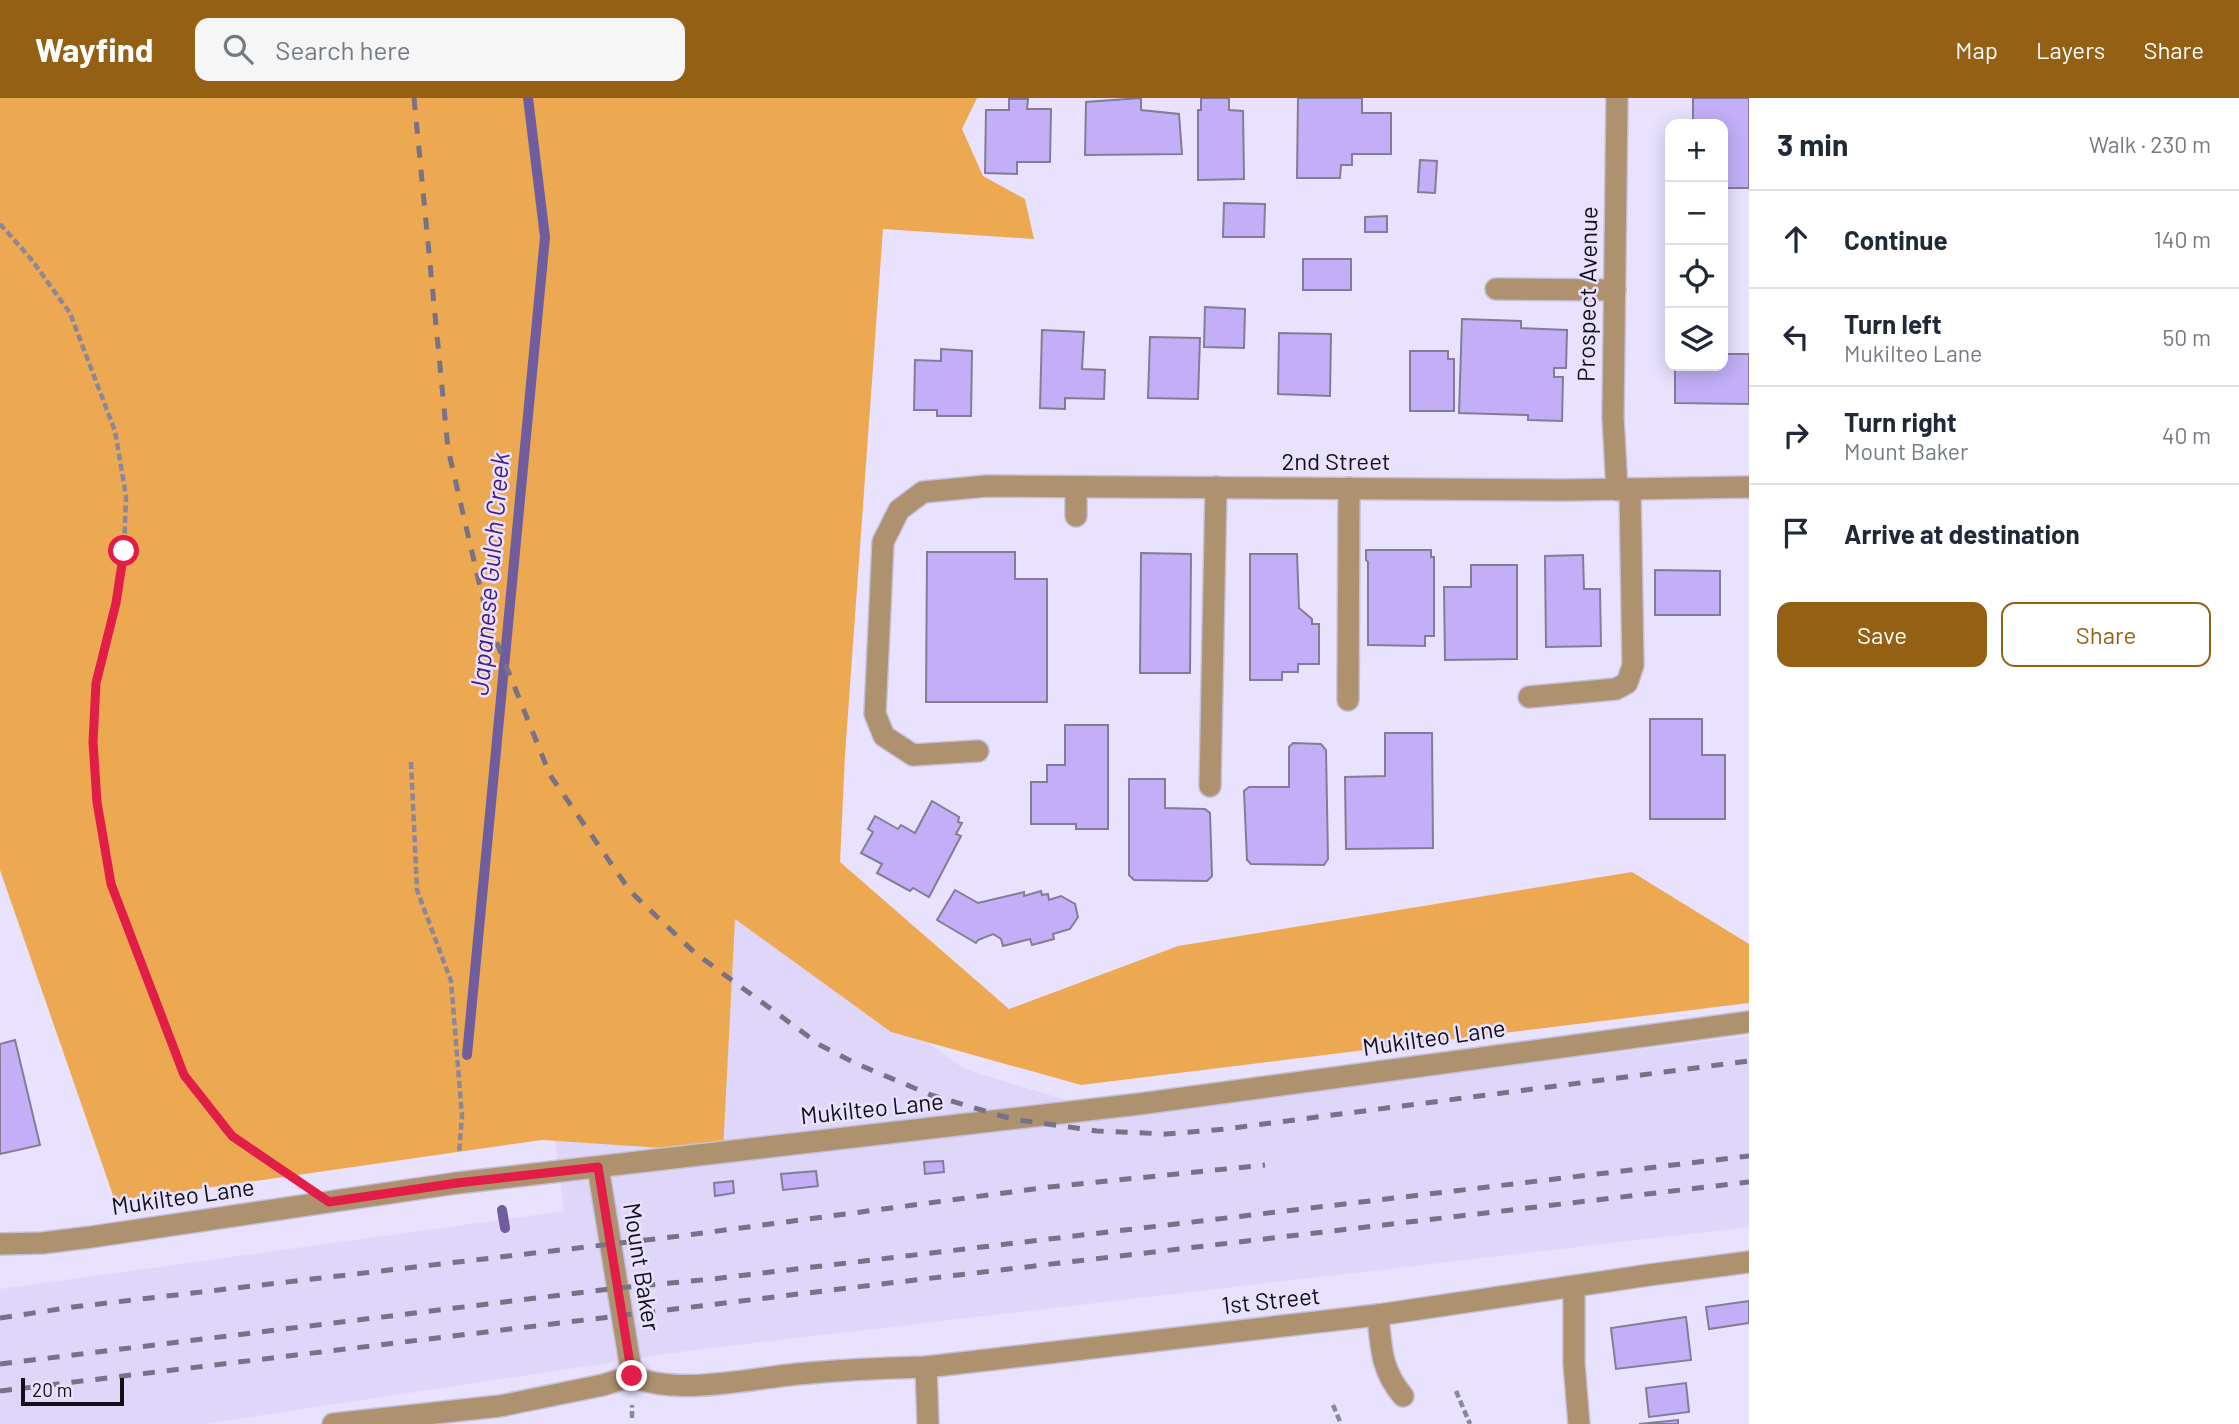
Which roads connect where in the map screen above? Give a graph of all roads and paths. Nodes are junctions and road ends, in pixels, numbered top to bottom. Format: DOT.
graph roads {
  1 [pos="1617,98"];
  2 [pos="0,224"];
  3 [pos="1496,289"];
  4 [pos="1615,290"];
  5 [pos="1216,487"];
  6 [pos="1749,487"];
  7 [pos="1076,488"];
  8 [pos="1349,488"];
  9 [pos="1624,490"];
  10 [pos="1076,516"];
  11 [pos="1529,697"];
  12 [pos="1348,700"];
  13 [pos="978,751"];
  14 [pos="411,762"];
  15 [pos="1210,786"];
  16 [pos="1749,1022"];
  17 [pos="598,1167"];
  18 [pos="457,1183"];
  19 [pos="329,1202"];
  20 [pos="0,1244"];
  21 [pos="1749,1262"];
  22 [pos="1574,1286"];
  23 [pos="1378,1315"];
  24 [pos="926,1367"];
  25 [pos="632,1376"];
  26 [pos="1456,1391"];
  27 [pos="1403,1396"];
  28 [pos="1333,1405"];
  29 [pos="333,1424"];
  30 [pos="928,1424"];
  31 [pos="1342,1424"];
  32 [pos="1470,1424"];
  33 [pos="1579,1424"];
  1 -- 4 [label="street, Prospect Avenue"];
  2 -- 19 [label="path"];
  3 -- 4 [label="street"];
  4 -- 9 [label="street, Prospect Avenue"];
  5 -- 7 [label="street, 2nd Street"];
  5 -- 8 [label="street, 2nd Street"];
  5 -- 15 [label="street"];
  6 -- 9 [label="street, 2nd Street"];
  7 -- 10 [label="street"];
  7 -- 13 [label="street, 2nd Street"];
  8 -- 9 [label="street, 2nd Street"];
  8 -- 12 [label="street"];
  9 -- 11 [label="street, Prospect Avenue"];
  14 -- 18 [label="path"];
  16 -- 17 [label="street, Mukilteo Lane"];
  17 -- 18 [label="street, Mukilteo Lane"];
  17 -- 25 [label="street, Mount Baker"];
  18 -- 19 [label="street, Mukilteo Lane"];
  19 -- 20 [label="street, Mukilteo Lane"];
  21 -- 22 [label="street, 1st Street"];
  22 -- 23 [label="street, 1st Street"];
  22 -- 33 [label="street"];
  23 -- 24 [label="street, 1st Street"];
  23 -- 27 [label="street"];
  24 -- 25 [label="street, 1st Street"];
  24 -- 30 [label="street"];
  25 -- 29 [label="street"];
  26 -- 32 [label="path"];
  28 -- 31 [label="path"];
}
